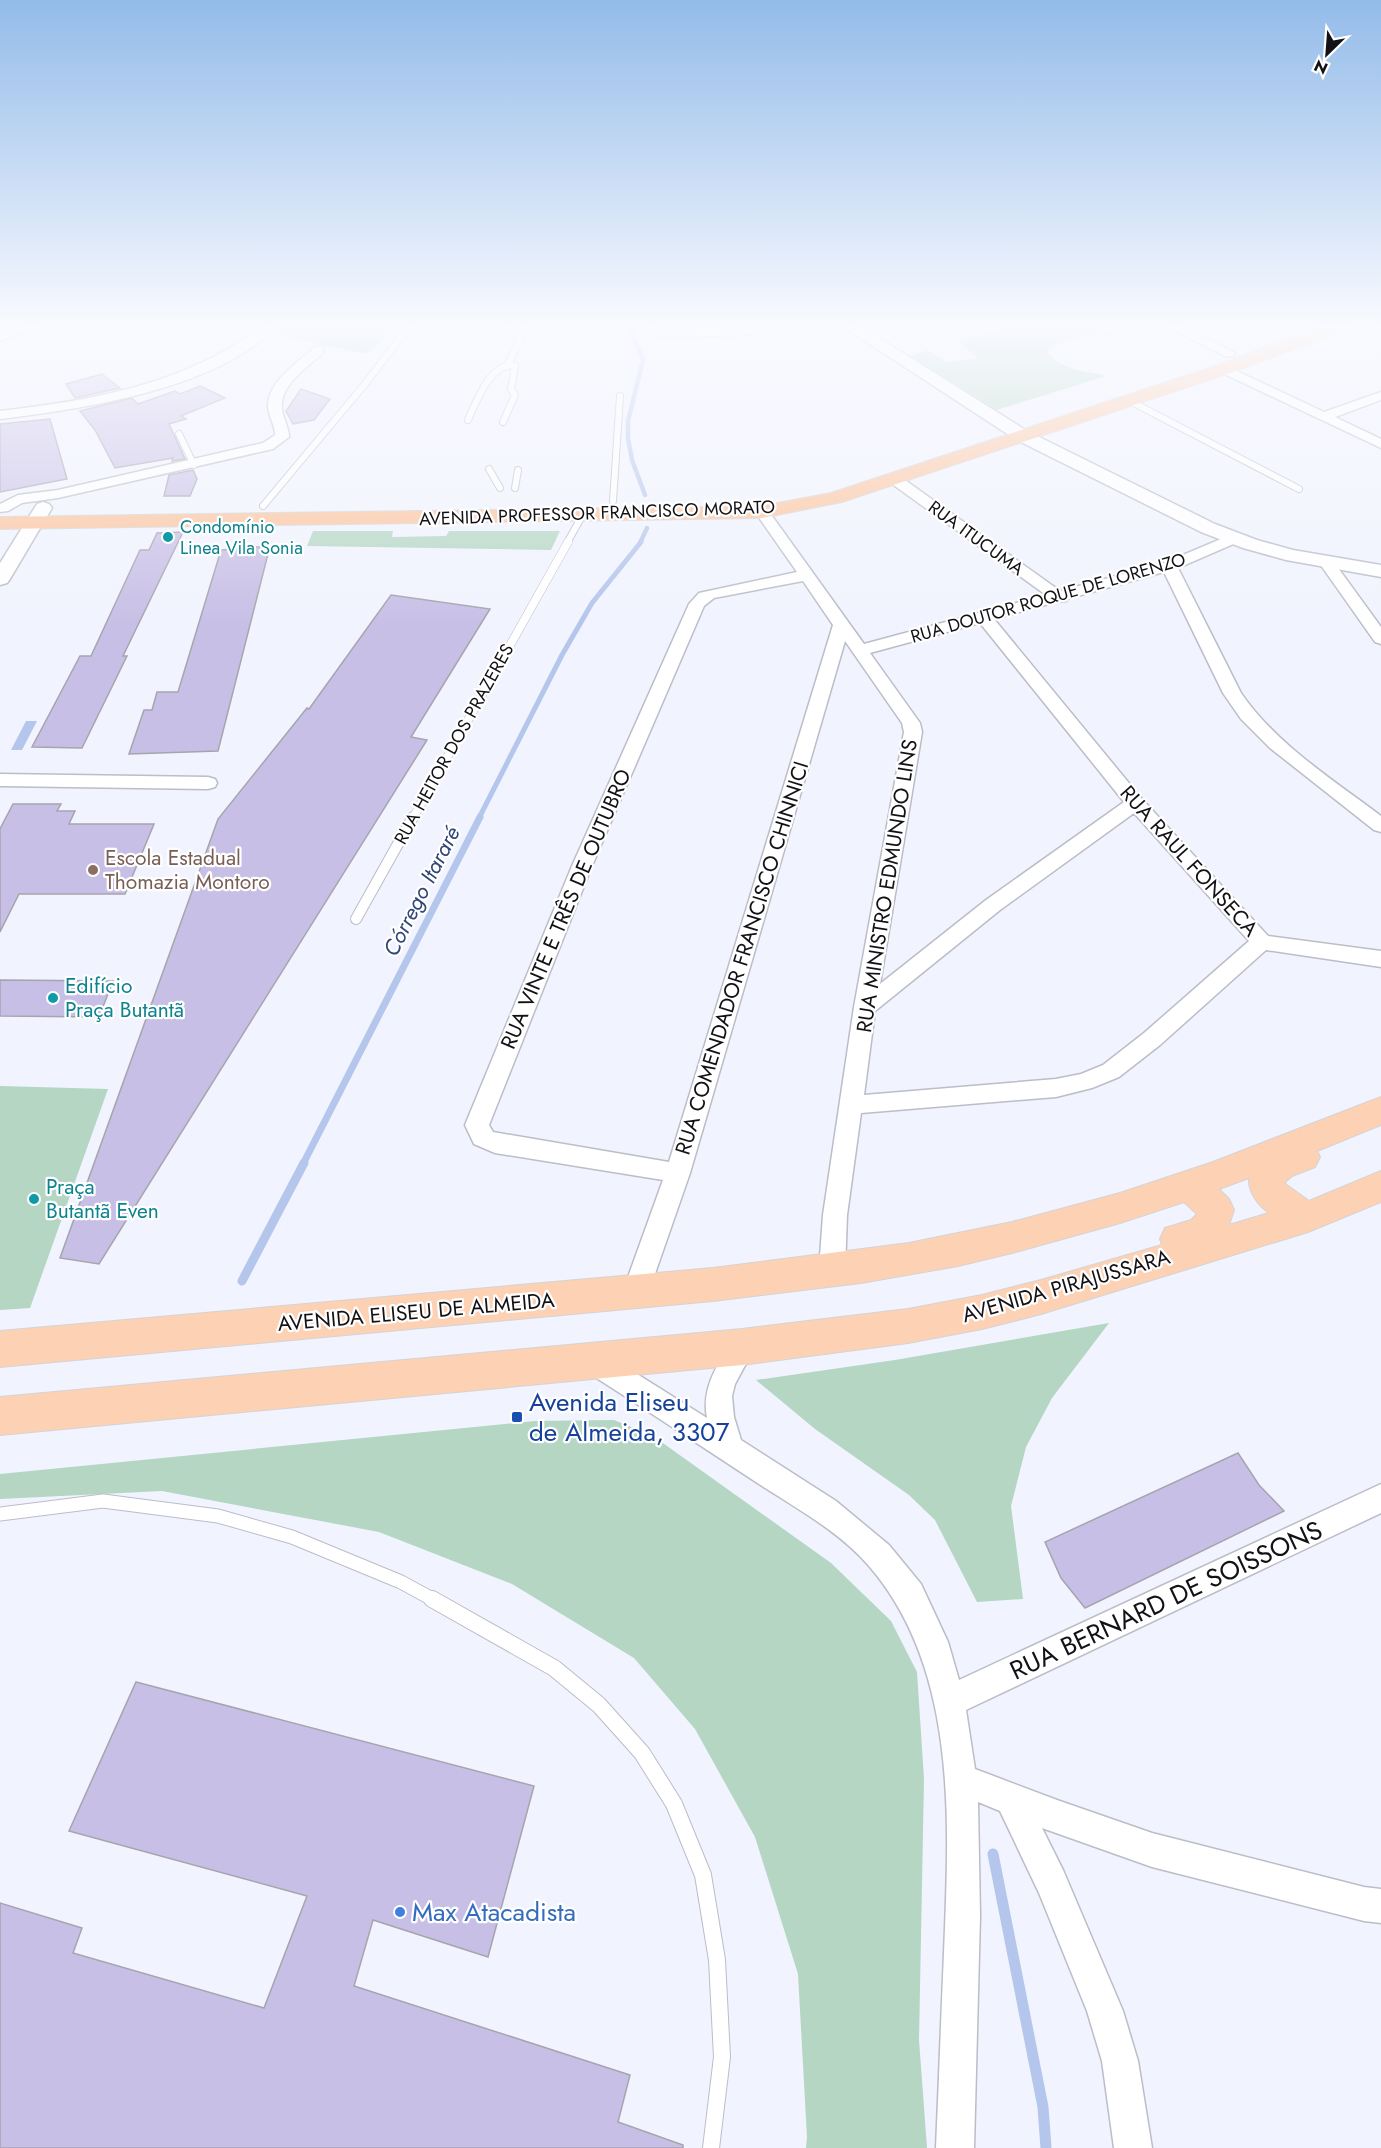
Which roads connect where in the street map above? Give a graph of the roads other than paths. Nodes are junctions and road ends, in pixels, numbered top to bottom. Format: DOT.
graph roads {
  1 [pos="280,424"];
  2 [pos="331,424"];
  3 [pos="618,424"];
  4 [pos="1003,424"];
  5 [pos="1030,424"];
  6 [pos="1034,424"];
  7 [pos="1175,424"];
  8 [pos="1339,424"];
  9 [pos="1012,430"];
  10 [pos="179,434"];
  11 [pos="1381,444"];
  12 [pos="194,465"];
  13 [pos="489,469"];
  14 [pos="518,470"];
  15 [pos="893,478"];
  16 [pos="500,488"];
  17 [pos="515,488"];
  18 [pos="1299,489"];
  19 [pos="613,501"];
  20 [pos="263,506"];
  21 [pos="45,508"];
  22 [pos="1,512"];
  23 [pos="762,512"];
  24 [pos="582,516"];
  25 [pos="1233,539"];
  26 [pos="1328,564"];
  27 [pos="1169,566"];
  28 [pos="1381,572"];
  29 [pos="807,575"];
  30 [pos="0,579"];
  31 [pos="1060,598"];
  32 [pos="985,618"];
  33 [pos="842,623"];
  34 [pos="1381,639"];
  35 [pos="861,651"];
  36 [pos="0,780"];
  37 [pos="208,783"];
  38 [pos="1135,803"];
  39 [pos="1381,826"];
  40 [pos="356,919"];
  41 [pos="1262,942"];
  42 [pos="1381,959"];
  43 [pos="865,1007"];
  44 [pos="852,1105"];
  45 [pos="1381,1110"];
  46 [pos="1319,1137"];
  47 [pos="678,1173"];
  48 [pos="1381,1186"];
  49 [pos="1185,1187"];
  50 [pos="1308,1217"];
  51 [pos="832,1270"];
  52 [pos="1092,1281"];
  53 [pos="636,1291"];
  54 [pos="742,1347"];
  55 [pos="0,1349"];
  56 [pos="591,1360"];
  57 [pos="0,1416"];
  58 [pos="730,1448"];
  59 [pos="1381,1498"];
  60 [pos="0,1514"];
  61 [pos="950,1701"];
  62 [pos="960,1779"];
  63 [pos="1011,1799"];
  64 [pos="1381,1906"];
  65 [pos="711,2148"];
  66 [pos="955,2148"];
  67 [pos="1133,2148"];
  1 -- 12 [label="street"];
  2 -- 20 [label="lane"];
  3 -- 19 [label="lane"];
  4 -- 9 [label="street"];
  5 -- 9 [label="highway, AVENIDA PROFESSOR FRANCISCO MORATO"];
  6 -- 9 [label="highway, AVENIDA PROFESSOR FRANCISCO MORATO"];
  7 -- 18 [label="lane"];
  8 -- 11 [label="street"];
  9 -- 15 [label="highway, AVENIDA PROFESSOR FRANCISCO MORATO"];
  9 -- 19 [label="highway, AVENIDA PROFESSOR FRANCISCO MORATO"];
  9 -- 25 [label="street"];
  10 -- 12 [label="lane"];
  12 -- 21 [label="street"];
  13 -- 16 [label="lane"];
  14 -- 17 [label="lane"];
  15 -- 23 [label="highway, AVENIDA PROFESSOR FRANCISCO MORATO"];
  15 -- 31 [label="street, RUA ITUCUMA"];
  19 -- 20 [label="highway, AVENIDA PROFESSOR FRANCISCO MORATO"];
  20 -- 21 [label="highway, AVENIDA PROFESSOR FRANCISCO MORATO"];
  21 -- 22 [label="highway, AVENIDA PROFESSOR FRANCISCO MORATO"];
  21 -- 22 [label="street"];
  21 -- 24 [label="highway, AVENIDA PROFESSOR FRANCISCO MORATO"];
  21 -- 30 [label="street"];
  23 -- 24 [label="highway, AVENIDA PROFESSOR FRANCISCO MORATO"];
  23 -- 29 [label="street, RUA MINISTRO EDMUNDO LINS"];
  24 -- 40 [label="lane, RUA HEITOR DOS PRAZERES"];
  25 -- 26 [label="street"];
  25 -- 27 [label="street, RUA DOUTOR ROQUE DE LORENZO"];
  26 -- 28 [label="street"];
  26 -- 34 [label="street"];
  27 -- 31 [label="street, RUA DOUTOR ROQUE DE LORENZO"];
  27 -- 39 [label="street"];
  29 -- 33 [label="street, RUA MINISTRO EDMUNDO LINS"];
  29 -- 47 [label="street, RUA VINTE E TRÊS DE OUTUBRO"];
  31 -- 32 [label="street, RUA DOUTOR ROQUE DE LORENZO"];
  32 -- 35 [label="street, RUA DOUTOR ROQUE DE LORENZO"];
  32 -- 38 [label="street, RUA RAUL FONSECA"];
  33 -- 35 [label="street, RUA MINISTRO EDMUNDO LINS"];
  33 -- 47 [label="street, RUA COMENDADOR FRANCISCO CHINNICI"];
  35 -- 43 [label="street, RUA MINISTRO EDMUNDO LINS"];
  36 -- 37 [label="street"];
  38 -- 41 [label="street, RUA RAUL FONSECA"];
  38 -- 43 [label="street"];
  41 -- 42 [label="street"];
  41 -- 44 [label="street, RUA RAUL FONSECA"];
  43 -- 44 [label="street, RUA MINISTRO EDMUNDO LINS"];
  44 -- 51 [label="street, RUA MINISTRO EDMUNDO LINS"];
  45 -- 46 [label="main road"];
  46 -- 49 [label="main road"];
  46 -- 50 [label="main road"];
  47 -- 53 [label="street, RUA COMENDADOR FRANCISCO CHINNICI"];
  48 -- 50 [label="main road, AVENIDA PIRAJUSSARA"];
  49 -- 51 [label="main road"];
  49 -- 52 [label="main road"];
  50 -- 52 [label="main road, AVENIDA PIRAJUSSARA"];
  51 -- 53 [label="main road, AVENIDA ELISEU DE ALMEIDA"];
  52 -- 54 [label="main road, AVENIDA PIRAJUSSARA"];
  53 -- 55 [label="main road, AVENIDA ELISEU DE ALMEIDA"];
  54 -- 56 [label="main road"];
  54 -- 58 [label="street"];
  56 -- 57 [label="main road"];
  56 -- 58 [label="street"];
  58 -- 61 [label="street"];
  59 -- 61 [label="street, RUA BERNARD DE SOISSONS"];
  60 -- 65 [label="lane"];
  61 -- 62 [label="street"];
  62 -- 63 [label="street"];
  62 -- 66 [label="street"];
  63 -- 64 [label="street"];
  63 -- 67 [label="street"];
}
